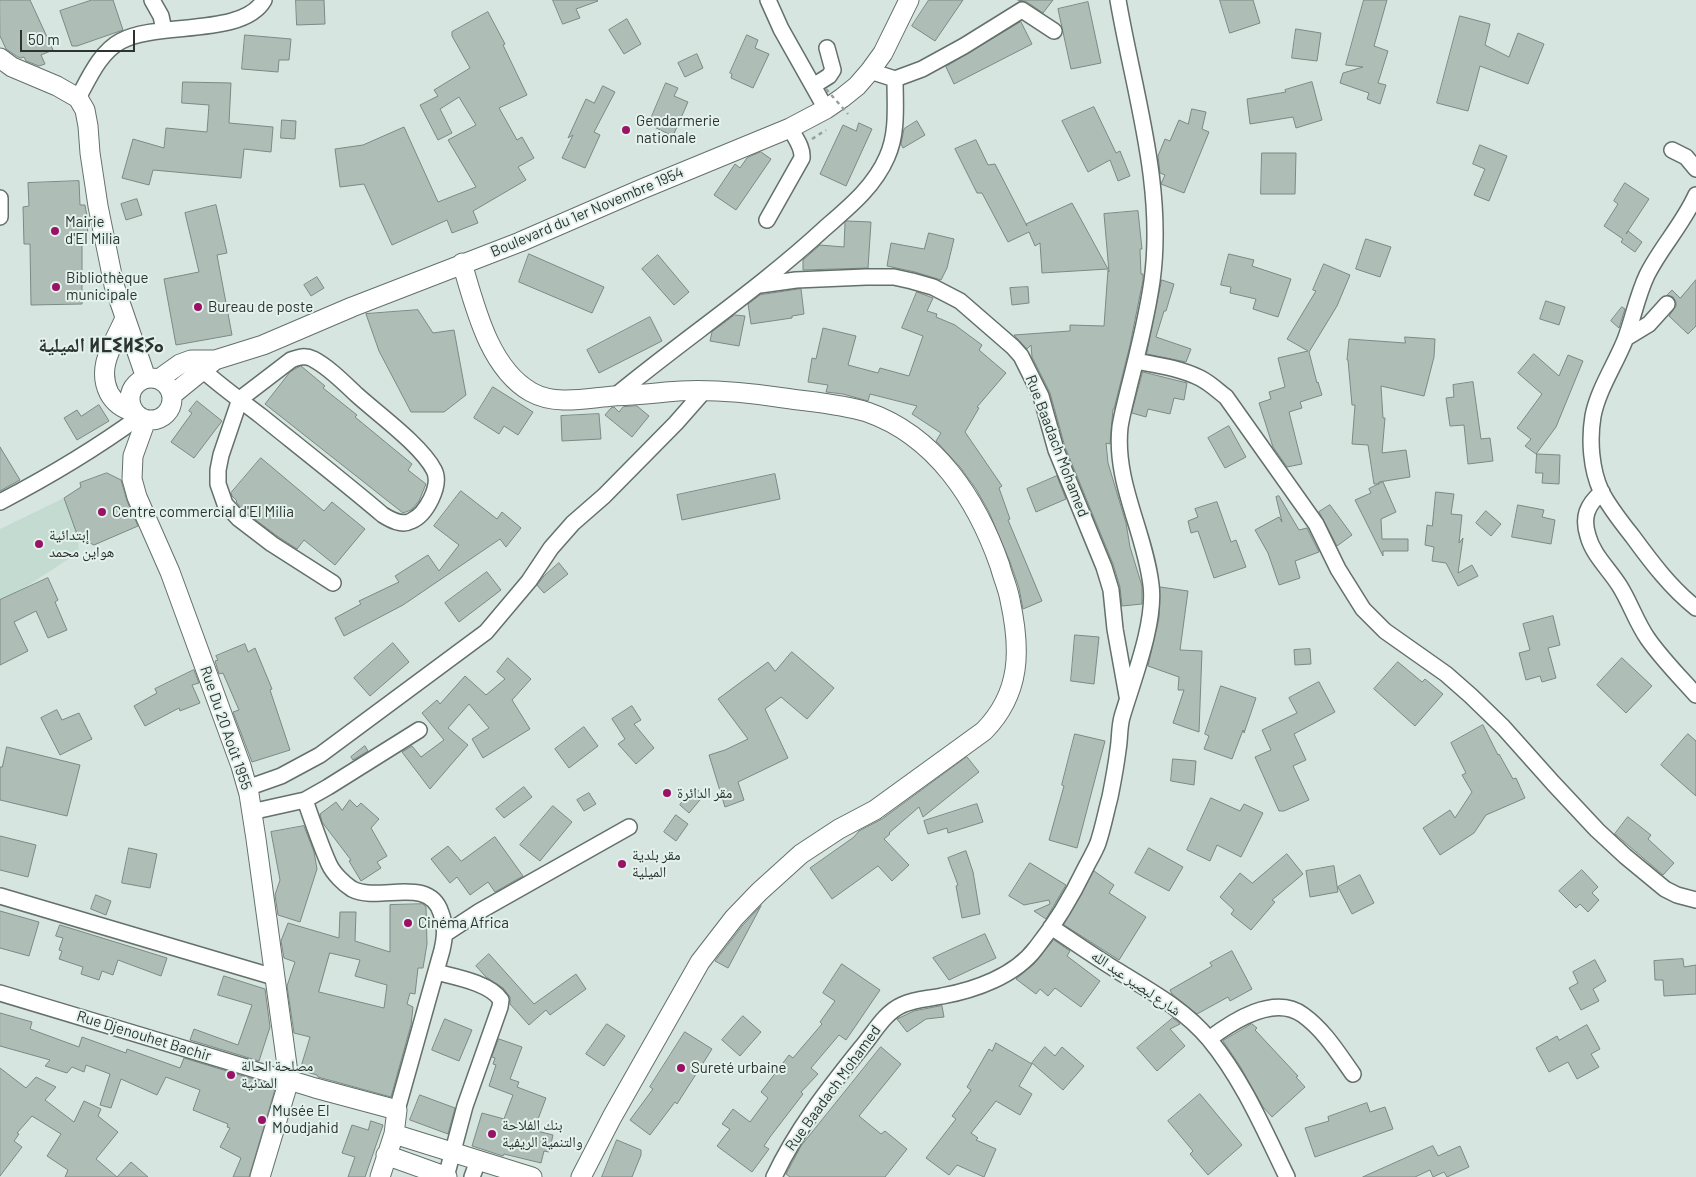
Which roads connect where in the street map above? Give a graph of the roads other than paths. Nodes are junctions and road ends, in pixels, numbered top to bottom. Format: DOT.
graph roads {
  1 [pos="152,0"];
  2 [pos="264,0"];
  3 [pos="768,0"];
  4 [pos="909,0"];
  5 [pos="1118,0"];
  6 [pos="1026,5"];
  7 [pos="164,30"];
  8 [pos="1054,31"];
  9 [pos="827,48"];
  10 [pos="0,58"];
  11 [pos="870,72"];
  12 [pos="894,79"];
  13 [pos="819,88"];
  14 [pos="78,98"];
  15 [pos="830,117"];
  16 [pos="790,128"];
  17 [pos="1672,150"];
  18 [pos="1696,169"];
  19 [pos="1696,195"];
  20 [pos="0,198"];
  21 [pos="0,218"];
  22 [pos="767,220"];
  23 [pos="462,263"];
  24 [pos="760,285"];
  25 [pos="1667,304"];
  26 [pos="125,318"];
  27 [pos="1626,338"];
  28 [pos="1136,360"];
  29 [pos="202,363"];
  30 [pos="153,379"];
  31 [pos="706,390"];
  32 [pos="172,395"];
  33 [pos="615,396"];
  34 [pos="240,399"];
  35 [pos="140,416"];
  36 [pos="1602,492"];
  37 [pos="1,501"];
  38 [pos="333,583"];
  39 [pos="1696,608"];
  40 [pos="1696,695"];
  41 [pos="1127,700"];
  42 [pos="419,730"];
  43 [pos="247,788"];
  44 [pos="306,800"];
  45 [pos="251,812"];
  46 [pos="628,827"];
  47 [pos="0,896"];
  48 [pos="1696,900"];
  49 [pos="1052,927"];
  50 [pos="446,934"];
  51 [pos="436,972"];
  52 [pos="274,977"];
  53 [pos="0,993"];
  54 [pos="1209,1039"];
  55 [pos="1352,1074"];
  56 [pos="289,1080"];
  57 [pos="397,1110"];
  58 [pos="394,1134"];
  59 [pos="454,1153"];
  60 [pos="386,1155"];
  61 [pos="475,1169"];
  62 [pos="260,1177"];
  63 [pos="380,1177"];
  64 [pos="446,1177"];
  65 [pos="532,1177"];
  66 [pos="582,1177"];
  67 [pos="774,1177"];
  68 [pos="1287,1177"];
  1 -- 7 [label="street"];
  2 -- 7 [label="street"];
  3 -- 13 [label="street"];
  4 -- 11 [label="main road, Boulevard du 1er Novembre 1954"];
  5 -- 28 [label="street, Rue Baadach Mohamed"];
  6 -- 8 [label="street"];
  6 -- 12 [label="street"];
  7 -- 14 [label="street"];
  9 -- 13 [label="street"];
  10 -- 14 [label="main road"];
  11 -- 12 [label="street"];
  11 -- 15 [label="main road, Boulevard du 1er Novembre 1954"];
  12 -- 24 [label="street"];
  13 -- 15 [label="street"];
  14 -- 26 [label="main road"];
  15 -- 16 [label="main road, Boulevard du 1er Novembre 1954"];
  16 -- 22 [label="street"];
  16 -- 23 [label="main road, Boulevard du 1er Novembre 1954"];
  17 -- 18 [label="street"];
  19 -- 27 [label="street"];
  20 -- 21 [label="street"];
  23 -- 29 [label="main road, Boulevard du 1er Novembre 1954"];
  23 -- 33 [label="main road"];
  24 -- 33 [label="street"];
  24 -- 41 [label="street, Rue Baadach Mohamed"];
  25 -- 27 [label="street"];
  26 -- 30 [label="main road"];
  26 -- 35 [label="main road"];
  27 -- 36 [label="street"];
  28 -- 41 [label="street, Rue Baadach Mohamed"];
  28 -- 48 [label="street"];
  29 -- 30 [label="main road"];
  29 -- 32 [label="main road"];
  29 -- 34 [label="street"];
  30 -- 32 [label="main road"];
  30 -- 35 [label="main road"];
  31 -- 33 [label="main road"];
  31 -- 43 [label="street"];
  31 -- 66 [label="main road"];
  32 -- 35 [label="main road"];
  34 -- 34 [label="street"];
  34 -- 38 [label="street"];
  35 -- 37 [label="street"];
  35 -- 43 [label="main road, Rue Du 20 Août 1955"];
  36 -- 39 [label="street"];
  36 -- 40 [label="street"];
  41 -- 49 [label="street, Rue Baadach Mohamed"];
  42 -- 44 [label="street"];
  43 -- 45 [label="main road, Rue Du 20 Août 1955"];
  44 -- 45 [label="street"];
  44 -- 50 [label="street"];
  45 -- 52 [label="main road, Rue Du 20 Août 1955"];
  46 -- 50 [label="street"];
  47 -- 52 [label="street"];
  49 -- 54 [label="street, شارع لبصير عبد الله"];
  49 -- 67 [label="street, Rue Baadach Mohamed"];
  50 -- 51 [label="street"];
  51 -- 57 [label="street"];
  51 -- 59 [label="street"];
  52 -- 56 [label="main road, Rue Du 20 Août 1955"];
  53 -- 56 [label="street, Rue Djenouhet Bachir"];
  54 -- 55 [label="street"];
  54 -- 68 [label="street, شارع لبصير عبد الله"];
  56 -- 57 [label="main road"];
  56 -- 62 [label="main road"];
  57 -- 58 [label="main road"];
  58 -- 59 [label="main road"];
  58 -- 60 [label="main road"];
  59 -- 61 [label="main road"];
  59 -- 64 [label="street"];
  60 -- 63 [label="main road"];
  60 -- 64 [label="main road"];
  61 -- 65 [label="main road"];
}
